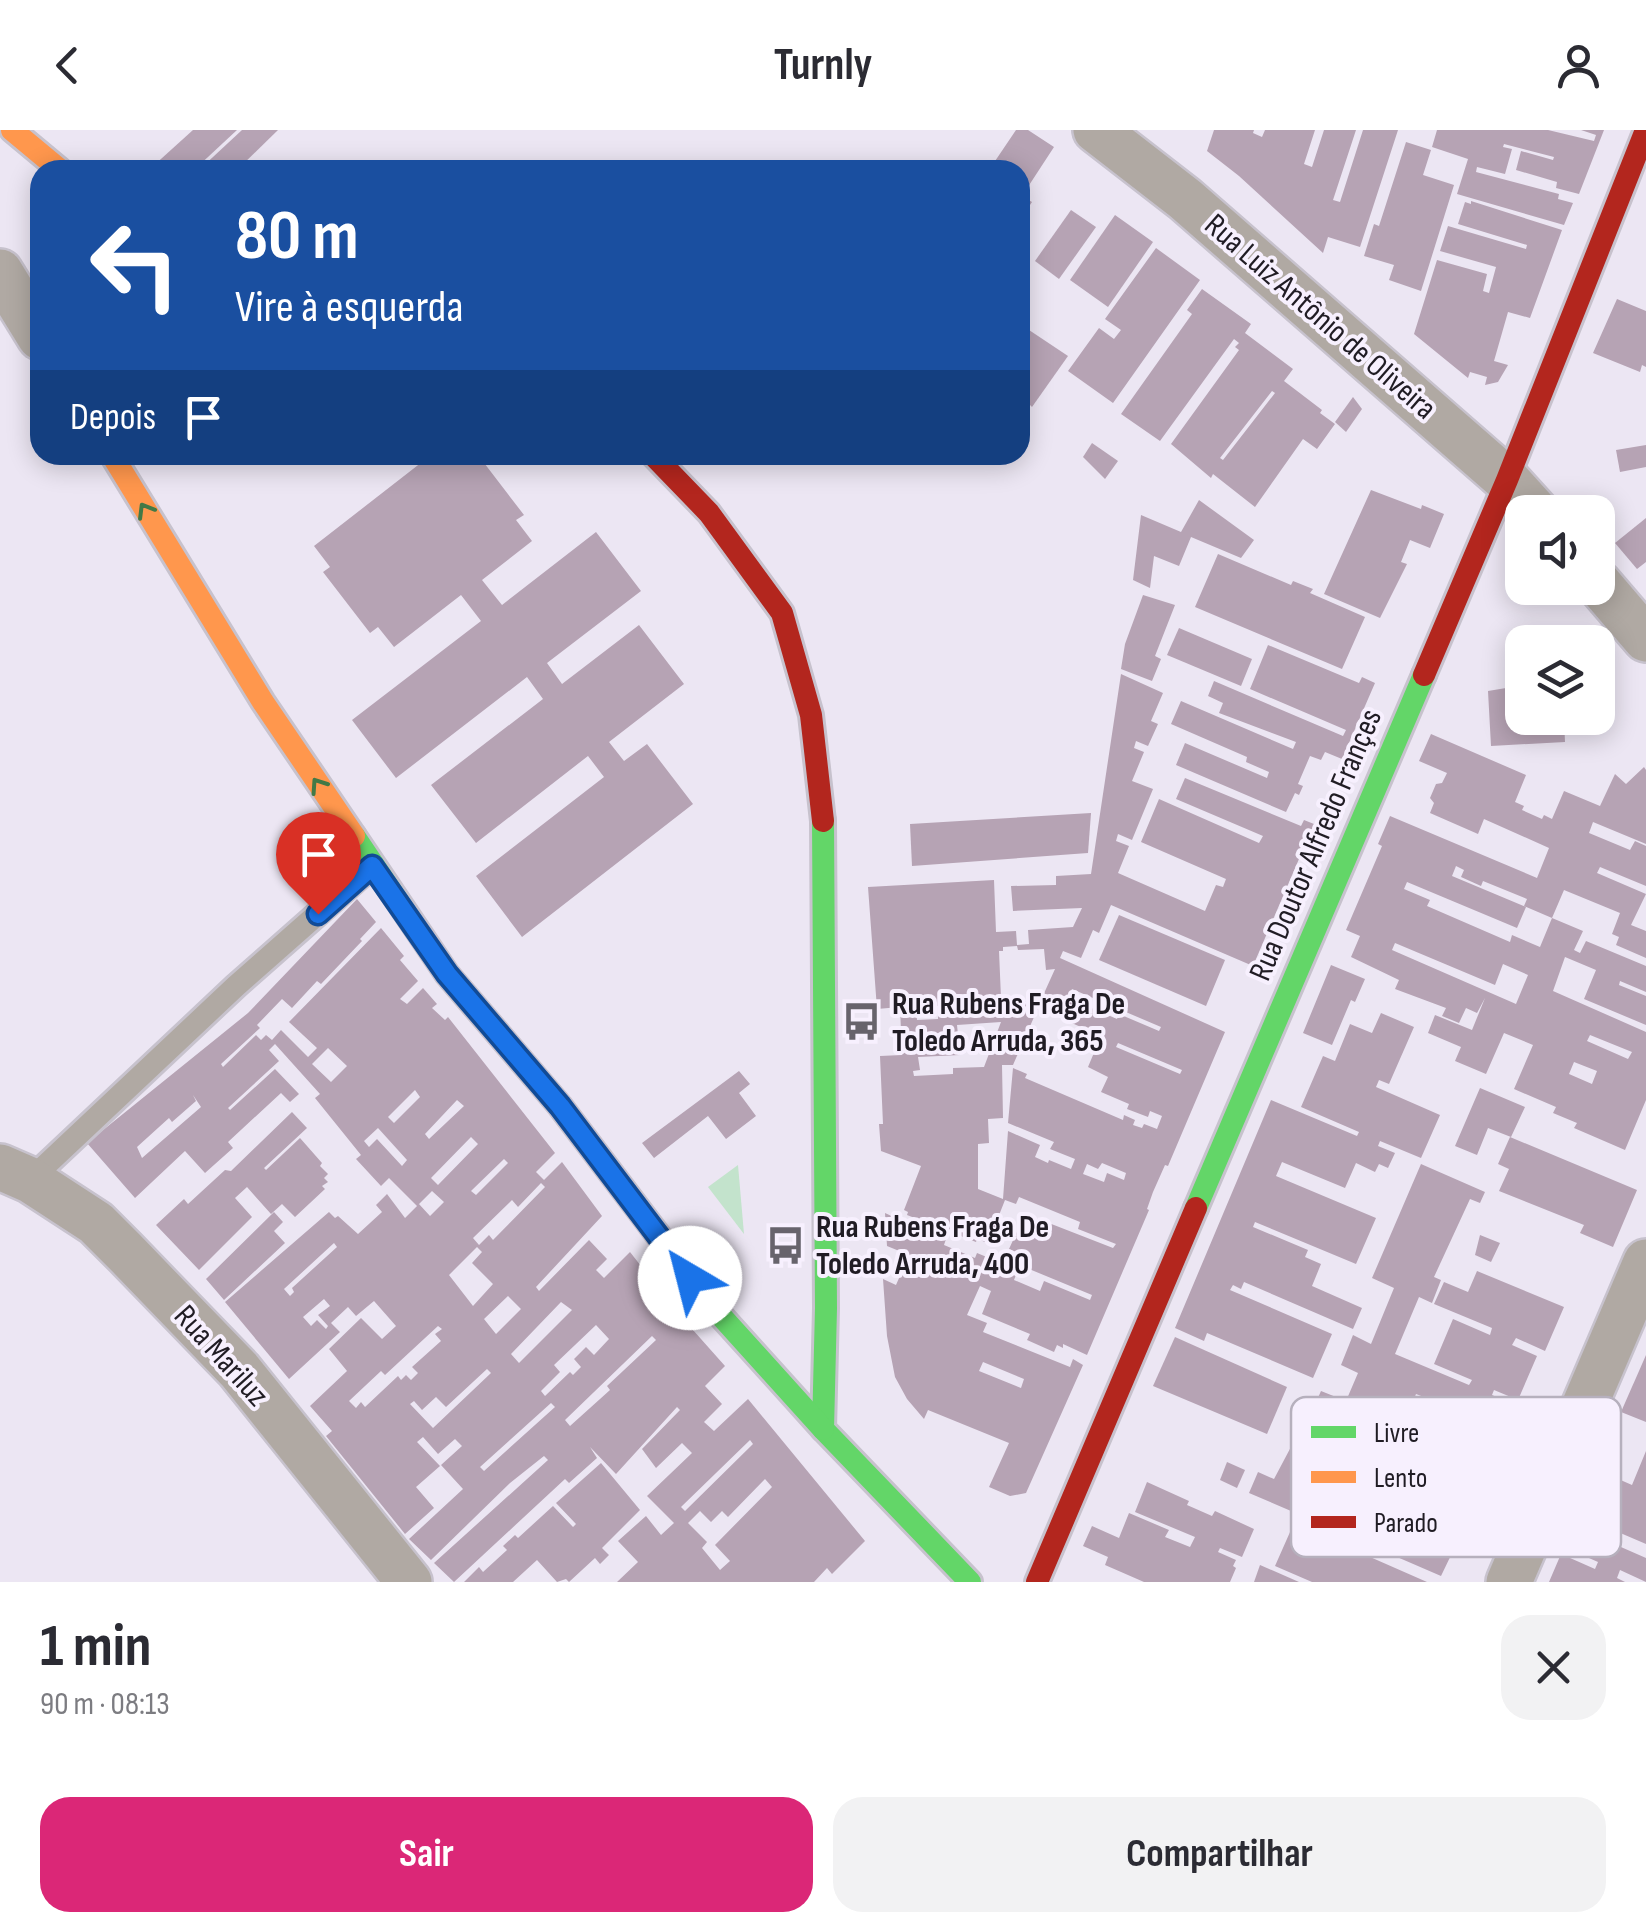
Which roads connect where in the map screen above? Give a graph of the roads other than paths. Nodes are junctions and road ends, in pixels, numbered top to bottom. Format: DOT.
graph roads {
  1 [pos="12,130"];
  2 [pos="1096,130"];
  3 [pos="1646,130"];
  4 [pos="48,160"];
  5 [pos="0,272"];
  6 [pos="30,321"];
  7 [pos="118,465"];
  8 [pos="662,465"];
  9 [pos="1520,495"];
  10 [pos="1521,495"];
  11 [pos="1505,532"];
  12 [pos="1615,603"];
  13 [pos="1646,639"];
  14 [pos="372,866"];
  15 [pos="15,1173"];
  16 [pos="1646,1262"];
  17 [pos="1588,1397"];
  18 [pos="823,1429"];
  19 [pos="1519,1557"];
  20 [pos="409,1582"];
  21 [pos="970,1582"];
  22 [pos="1037,1582"];
  23 [pos="1508,1582"];
  1 -- 4 [label="street"];
  2 -- 9 [label="street, Rua Luiz Antônio de Oliveira"];
  3 -- 10 [label="street, Rua Doutor Alfredo Françes"];
  5 -- 6 [label="street"];
  14 -- 7 [label="street, one-way"];
  8 -- 18 [label="street"];
  11 -- 22 [label="street, Rua Doutor Alfredo Françes"];
  12 -- 13 [label="street"];
  14 -- 15 [label="lane"];
  14 -- 18 [label="street"];
  15 -- 20 [label="street, Rua Mariluz"];
  16 -- 17 [label="street"];
  18 -- 21 [label="street"];
  19 -- 23 [label="street"];
}
